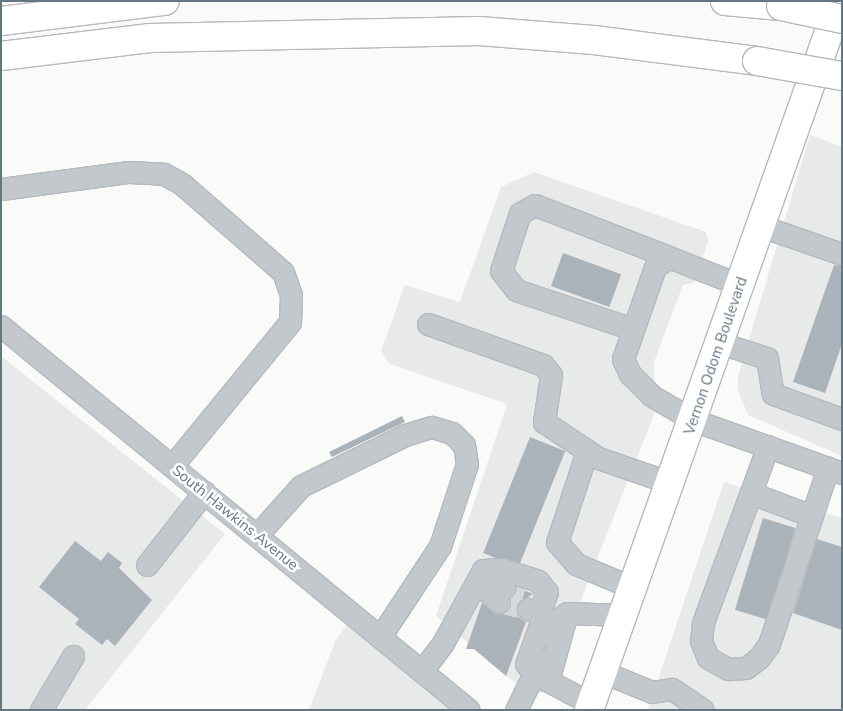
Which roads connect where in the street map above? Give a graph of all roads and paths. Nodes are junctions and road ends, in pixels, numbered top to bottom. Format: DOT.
graph roads {
  1 [pos="165,1"];
  2 [pos="726,1"];
  3 [pos="840,1"];
  4 [pos="842,19"];
  5 [pos="1,21"];
  6 [pos="1,56"];
  7 [pos="842,76"];
  8 [pos="1,189"];
  9 [pos="761,226"];
  10 [pos="842,254"];
  11 [pos="669,257"];
  12 [pos="740,285"];
  13 [pos="428,324"];
  14 [pos="1,326"];
  15 [pos="633,330"];
  16 [pos="720,343"];
  17 [pos="842,419"];
  18 [pos="693,420"];
  19 [pos="768,446"];
  20 [pos="587,451"];
  21 [pos="172,466"];
  22 [pos="835,470"];
  23 [pos="670,483"];
  24 [pos="204,492"];
  25 [pos="751,493"];
  26 [pos="812,516"];
  27 [pos="256,535"];
  28 [pos="147,565"];
  29 [pos="633,588"];
  30 [pos="546,615"];
  31 [pos="623,615"];
  32 [pos="380,636"];
  33 [pos="74,656"];
  34 [pos="537,668"];
  35 [pos="422,671"];
  36 [pos="603,672"];
  37 [pos="659,701"];
  38 [pos="591,707"];
  39 [pos="465,708"];
  40 [pos="41,710"];
  41 [pos="516,710"];
  42 [pos="703,710"];
  1 -- 5 [label="main road"];
  2 -- 4 [label="main road, bridge"];
  3 -- 9 [label="main road, Vernon Odom Boulevard"];
  6 -- 7 [label="main road, bridge"];
  8 -- 21 [label="street"];
  9 -- 10 [label="street"];
  9 -- 12 [label="main road, Vernon Odom Boulevard"];
  11 -- 12 [label="street"];
  11 -- 15 [label="street"];
  11 -- 15 [label="street"];
  12 -- 16 [label="main road, Vernon Odom Boulevard"];
  13 -- 20 [label="street"];
  14 -- 21 [label="street, South Hawkins Avenue"];
  15 -- 18 [label="street"];
  16 -- 17 [label="street"];
  16 -- 18 [label="main road, Vernon Odom Boulevard"];
  18 -- 19 [label="street"];
  18 -- 23 [label="main road, Vernon Odom Boulevard"];
  19 -- 22 [label="street"];
  19 -- 25 [label="street"];
  20 -- 23 [label="street"];
  20 -- 29 [label="street"];
  21 -- 24 [label="street, South Hawkins Avenue"];
  22 -- 26 [label="street"];
  23 -- 29 [label="main road, Vernon Odom Boulevard"];
  24 -- 27 [label="street, South Hawkins Avenue"];
  24 -- 28 [label="street"];
  25 -- 26 [label="street"];
  25 -- 26 [label="street"];
  27 -- 32 [label="street, South Hawkins Avenue"];
  27 -- 32 [label="street"];
  29 -- 31 [label="main road, Vernon Odom Boulevard"];
  30 -- 31 [label="street"];
  30 -- 34 [label="street"];
  30 -- 35 [label="street"];
  31 -- 36 [label="main road, Vernon Odom Boulevard"];
  32 -- 35 [label="street, South Hawkins Avenue"];
  33 -- 40 [label="street"];
  34 -- 38 [label="street"];
  34 -- 41 [label="street"];
  35 -- 39 [label="street, South Hawkins Avenue"];
  36 -- 37 [label="street"];
  36 -- 38 [label="main road, Vernon Odom Boulevard"];
  37 -- 42 [label="street"];
}
